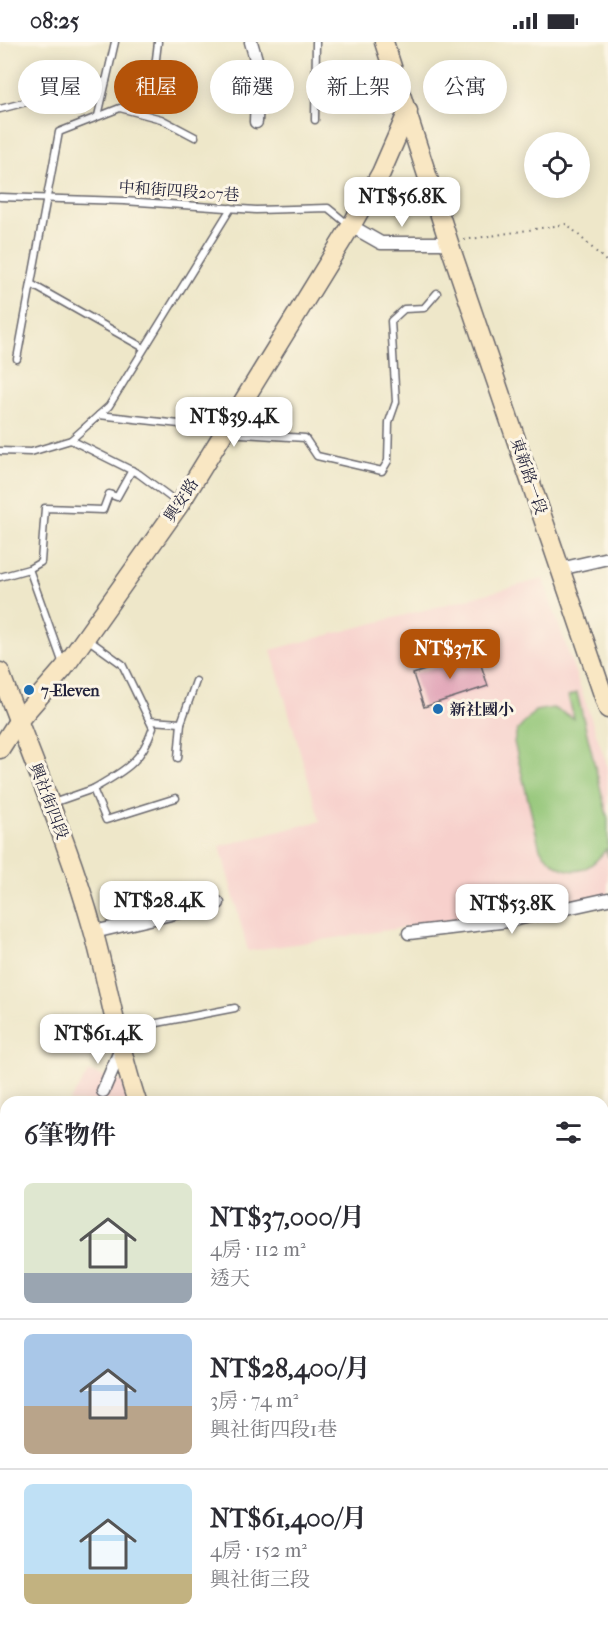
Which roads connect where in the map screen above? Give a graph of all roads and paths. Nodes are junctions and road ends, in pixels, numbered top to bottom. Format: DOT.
graph roads {
  1 [pos="115,42"];
  2 [pos="158,42"];
  3 [pos="250,42"];
  4 [pos="316,42"];
  5 [pos="384,42"];
  6 [pos="156,60"];
  7 [pos="390,60"];
  8 [pos="106,81"];
  9 [pos="0,109"];
  10 [pos="407,114"];
  11 [pos="409,114"];
  12 [pos="98,116"];
  13 [pos="315,120"];
  14 [pos="256,122"];
  15 [pos="195,137"];
  16 [pos="0,197"];
  17 [pos="47,198"];
  18 [pos="231,208"];
  19 [pos="351,226"];
  20 [pos="449,243"];
  21 [pos="608,263"];
  22 [pos="31,284"];
  23 [pos="436,292"];
  24 [pos="144,348"];
  25 [pos="17,359"];
  26 [pos="99,415"];
  27 [pos="223,431"];
  28 [pos="70,440"];
  29 [pos="0,452"];
  30 [pos="132,470"];
  31 [pos="180,504"];
  32 [pos="608,558"];
  33 [pos="28,569"];
  34 [pos="560,569"];
  35 [pos="0,577"];
  36 [pos="86,638"];
  37 [pos="64,668"];
  38 [pos="0,672"];
  39 [pos="196,681"];
  40 [pos="608,709"];
  41 [pos="18,721"];
  42 [pos="150,721"];
  43 [pos="181,723"];
  44 [pos="0,748"];
  45 [pos="178,758"];
  46 [pos="93,789"];
  47 [pos="176,798"];
  48 [pos="52,804"];
  49 [pos="608,899"];
  50 [pos="218,903"];
  51 [pos="94,932"];
  52 [pos="409,933"];
  53 [pos="235,1008"];
  54 [pos="116,1031"];
  55 [pos="120,1051"];
  56 [pos="103,1091"];
  57 [pos="135,1096"];
  1 -- 8 [label="lane"];
  2 -- 6 [label="lane"];
  3 -- 14 [label="street"];
  4 -- 13 [label="lane"];
  5 -- 7 [label="street, 東新路一段"];
  8 -- 9 [label="lane"];
  8 -- 12 [label="lane"];
  10 -- 19 [label="street, 興安路"];
  11 -- 20 [label="street, 東新路一段"];
  12 -- 15 [label="lane"];
  12 -- 17 [label="lane"];
  16 -- 17 [label="lane, 中和街四段207巷"];
  17 -- 18 [label="lane, 中和街四段207巷"];
  17 -- 22 [label="lane"];
  18 -- 19 [label="lane, 中和街四段207巷"];
  18 -- 24 [label="lane"];
  19 -- 20 [label="street"];
  19 -- 27 [label="street, 興安路"];
  20 -- 21 [label="path"];
  20 -- 34 [label="street, 東新路一段"];
  22 -- 24 [label="lane"];
  22 -- 25 [label="lane"];
  23 -- 27 [label="lane"];
  24 -- 26 [label="lane"];
  26 -- 27 [label="lane"];
  26 -- 28 [label="lane"];
  27 -- 31 [label="street, 興安路"];
  28 -- 29 [label="lane"];
  28 -- 30 [label="lane"];
  30 -- 31 [label="lane"];
  30 -- 33 [label="lane"];
  31 -- 36 [label="street, 興安路"];
  32 -- 34 [label="street"];
  33 -- 35 [label="lane"];
  33 -- 37 [label="lane"];
  34 -- 40 [label="street, 東新路一段"];
  36 -- 37 [label="street, 興安路"];
  36 -- 42 [label="lane"];
  37 -- 41 [label="street, 興安路"];
  38 -- 41 [label="street, 興社街四段"];
  39 -- 43 [label="lane"];
  41 -- 44 [label="street, 興安路"];
  41 -- 48 [label="street, 興社街四段"];
  42 -- 43 [label="lane"];
  42 -- 46 [label="lane"];
  43 -- 45 [label="lane"];
  46 -- 47 [label="lane"];
  46 -- 48 [label="lane"];
  48 -- 51 [label="street, 興社街四段"];
  49 -- 52 [label="street"];
  50 -- 51 [label="street"];
  51 -- 54 [label="street, 興社街四段"];
  53 -- 54 [label="lane"];
  54 -- 55 [label="street, 興社街四段"];
  55 -- 56 [label="street"];
  55 -- 57 [label="street, 興社街四段"];
}
